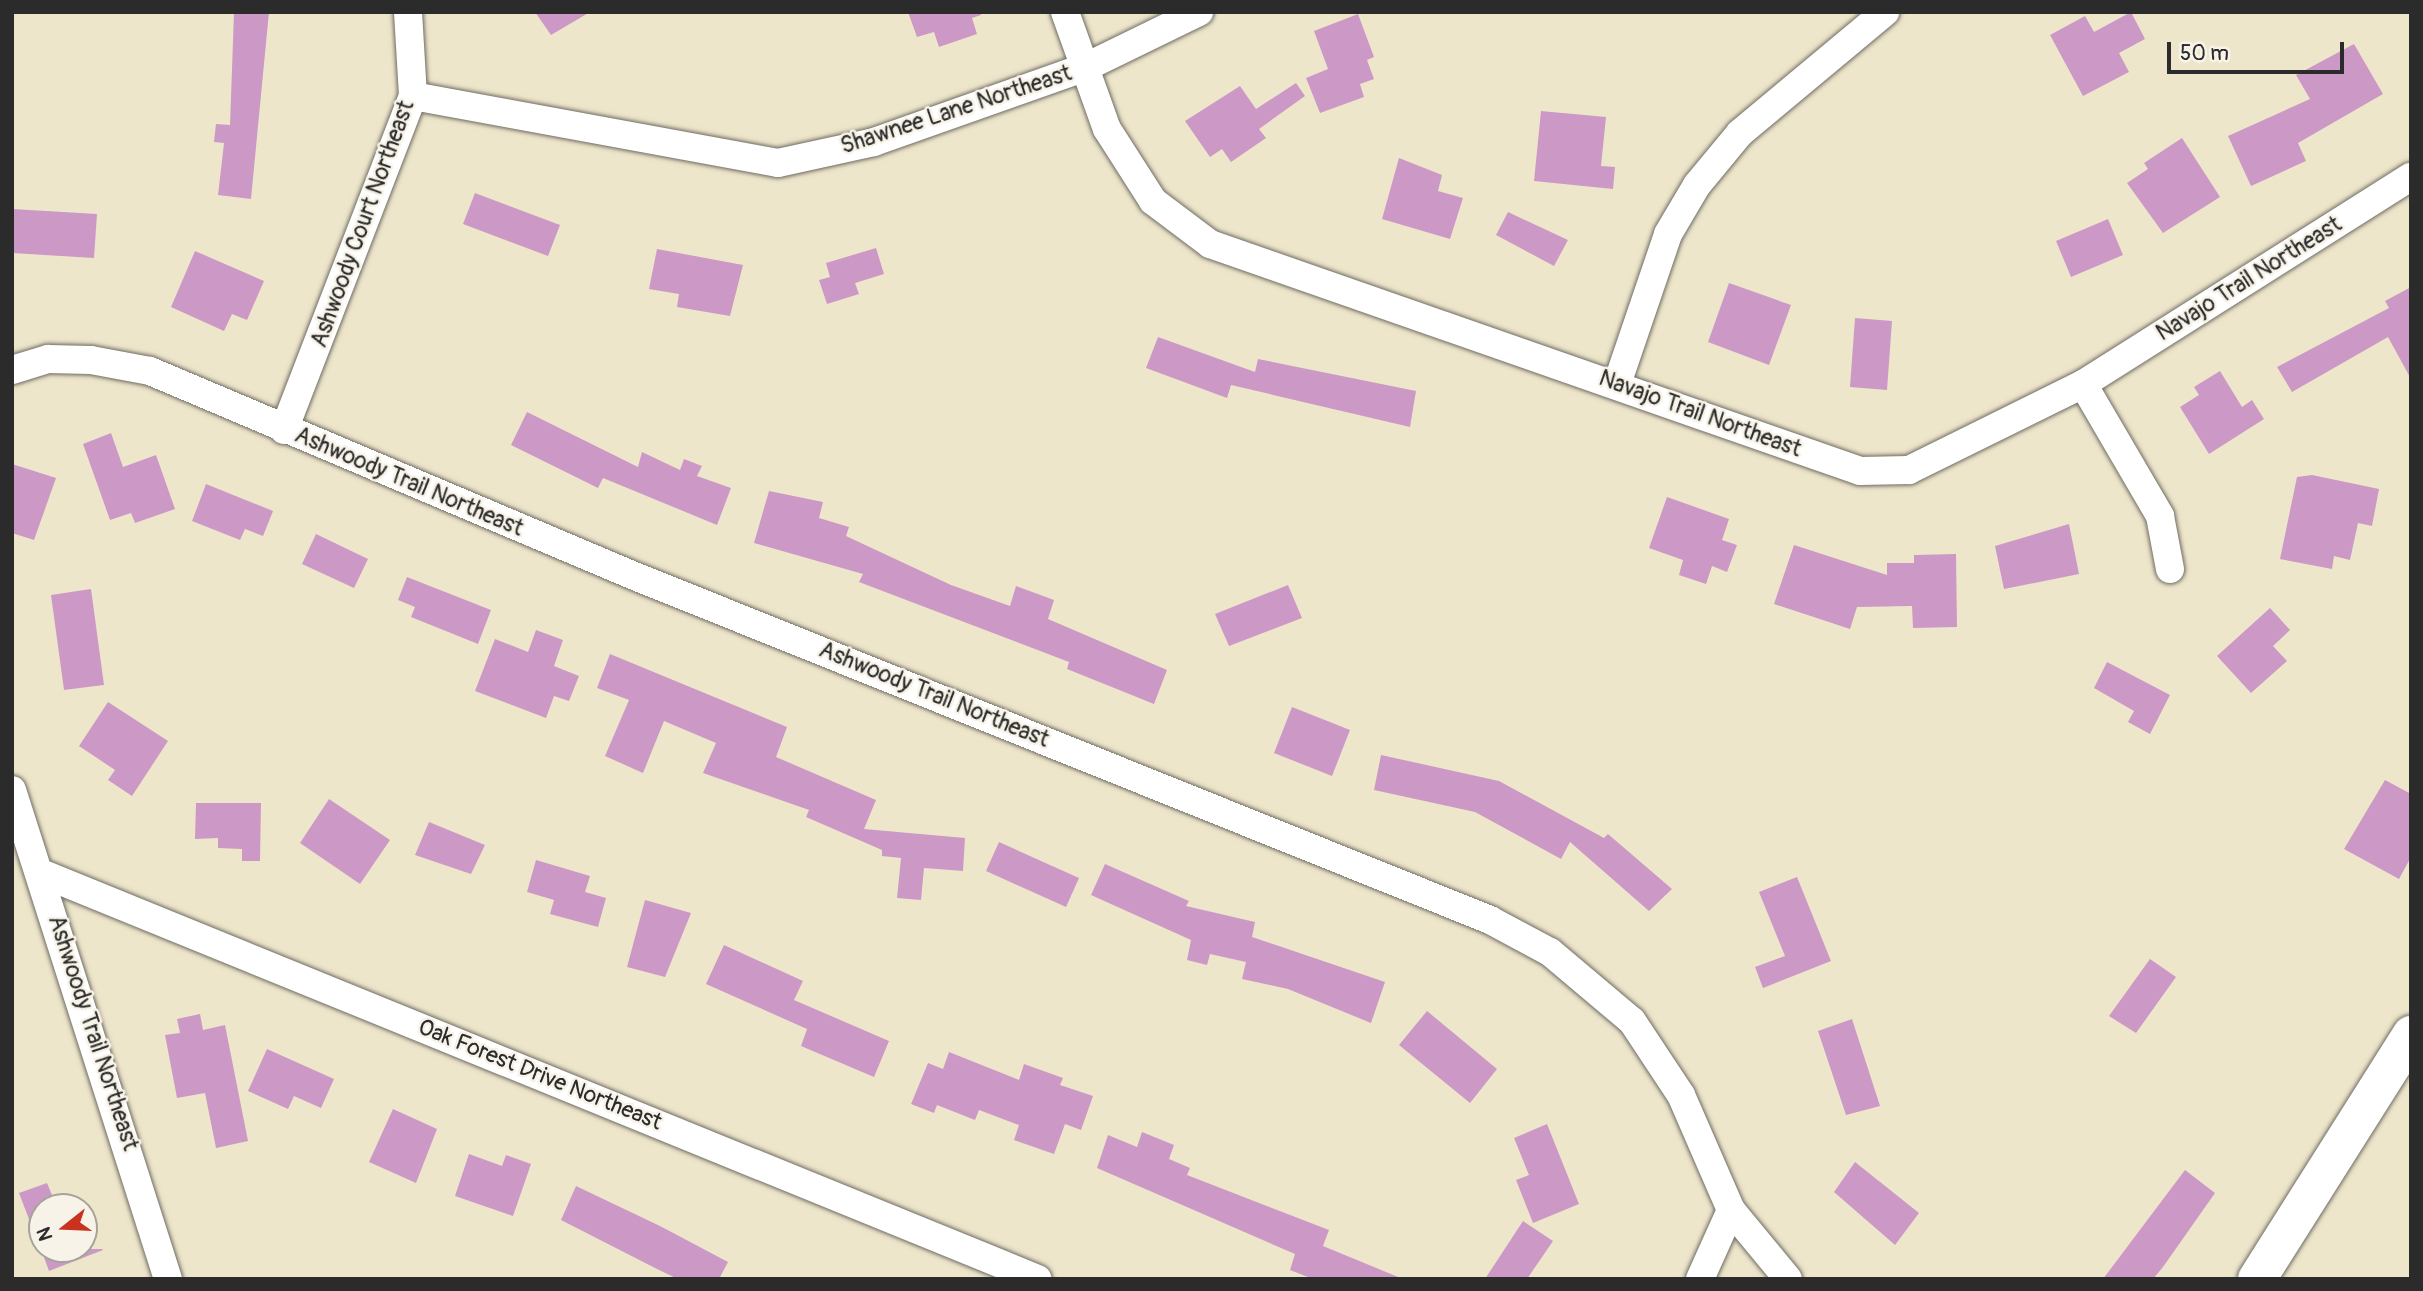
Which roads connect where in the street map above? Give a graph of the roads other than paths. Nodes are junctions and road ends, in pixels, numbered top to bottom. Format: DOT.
graph roads {
  1 [pos="408,12"];
  2 [pos="1065,12"];
  3 [pos="1199,12"];
  4 [pos="1885,12"];
  5 [pos="1086,67"];
  6 [pos="413,96"];
  7 [pos="2411,177"];
  8 [pos="12,370"];
  9 [pos="1617,384"];
  10 [pos="2083,384"];
  11 [pos="284,430"];
  12 [pos="2170,569"];
  13 [pos="12,790"];
  14 [pos="41,873"];
  15 [pos="2411,1035"];
  16 [pos="1731,1210"];
  17 [pos="168,1279"];
  18 [pos="1038,1279"];
  19 [pos="1700,1279"];
  20 [pos="1788,1279"];
  21 [pos="2257,1279"];
  1 -- 6 [label="street, Ashwoody Court Northeast"];
  2 -- 5 [label="street, Navajo Trail Northeast"];
  3 -- 5 [label="street, Shawnee Lane Northeast"];
  4 -- 9 [label="street"];
  5 -- 6 [label="street, Shawnee Lane Northeast"];
  5 -- 9 [label="street, Navajo Trail Northeast"];
  6 -- 11 [label="street, Ashwoody Court Northeast"];
  7 -- 10 [label="street, Navajo Trail Northeast"];
  8 -- 11 [label="street, Ashwoody Trail Northeast"];
  9 -- 10 [label="street, Navajo Trail Northeast"];
  10 -- 12 [label="street"];
  11 -- 16 [label="street, Ashwoody Trail Northeast"];
  13 -- 14 [label="street, Ashwoody Trail Northeast"];
  14 -- 17 [label="street, Ashwoody Trail Northeast"];
  14 -- 18 [label="street, Oak Forest Drive Northeast"];
  15 -- 21 [label="main road"];
  16 -- 19 [label="street"];
  16 -- 20 [label="street"];
}
